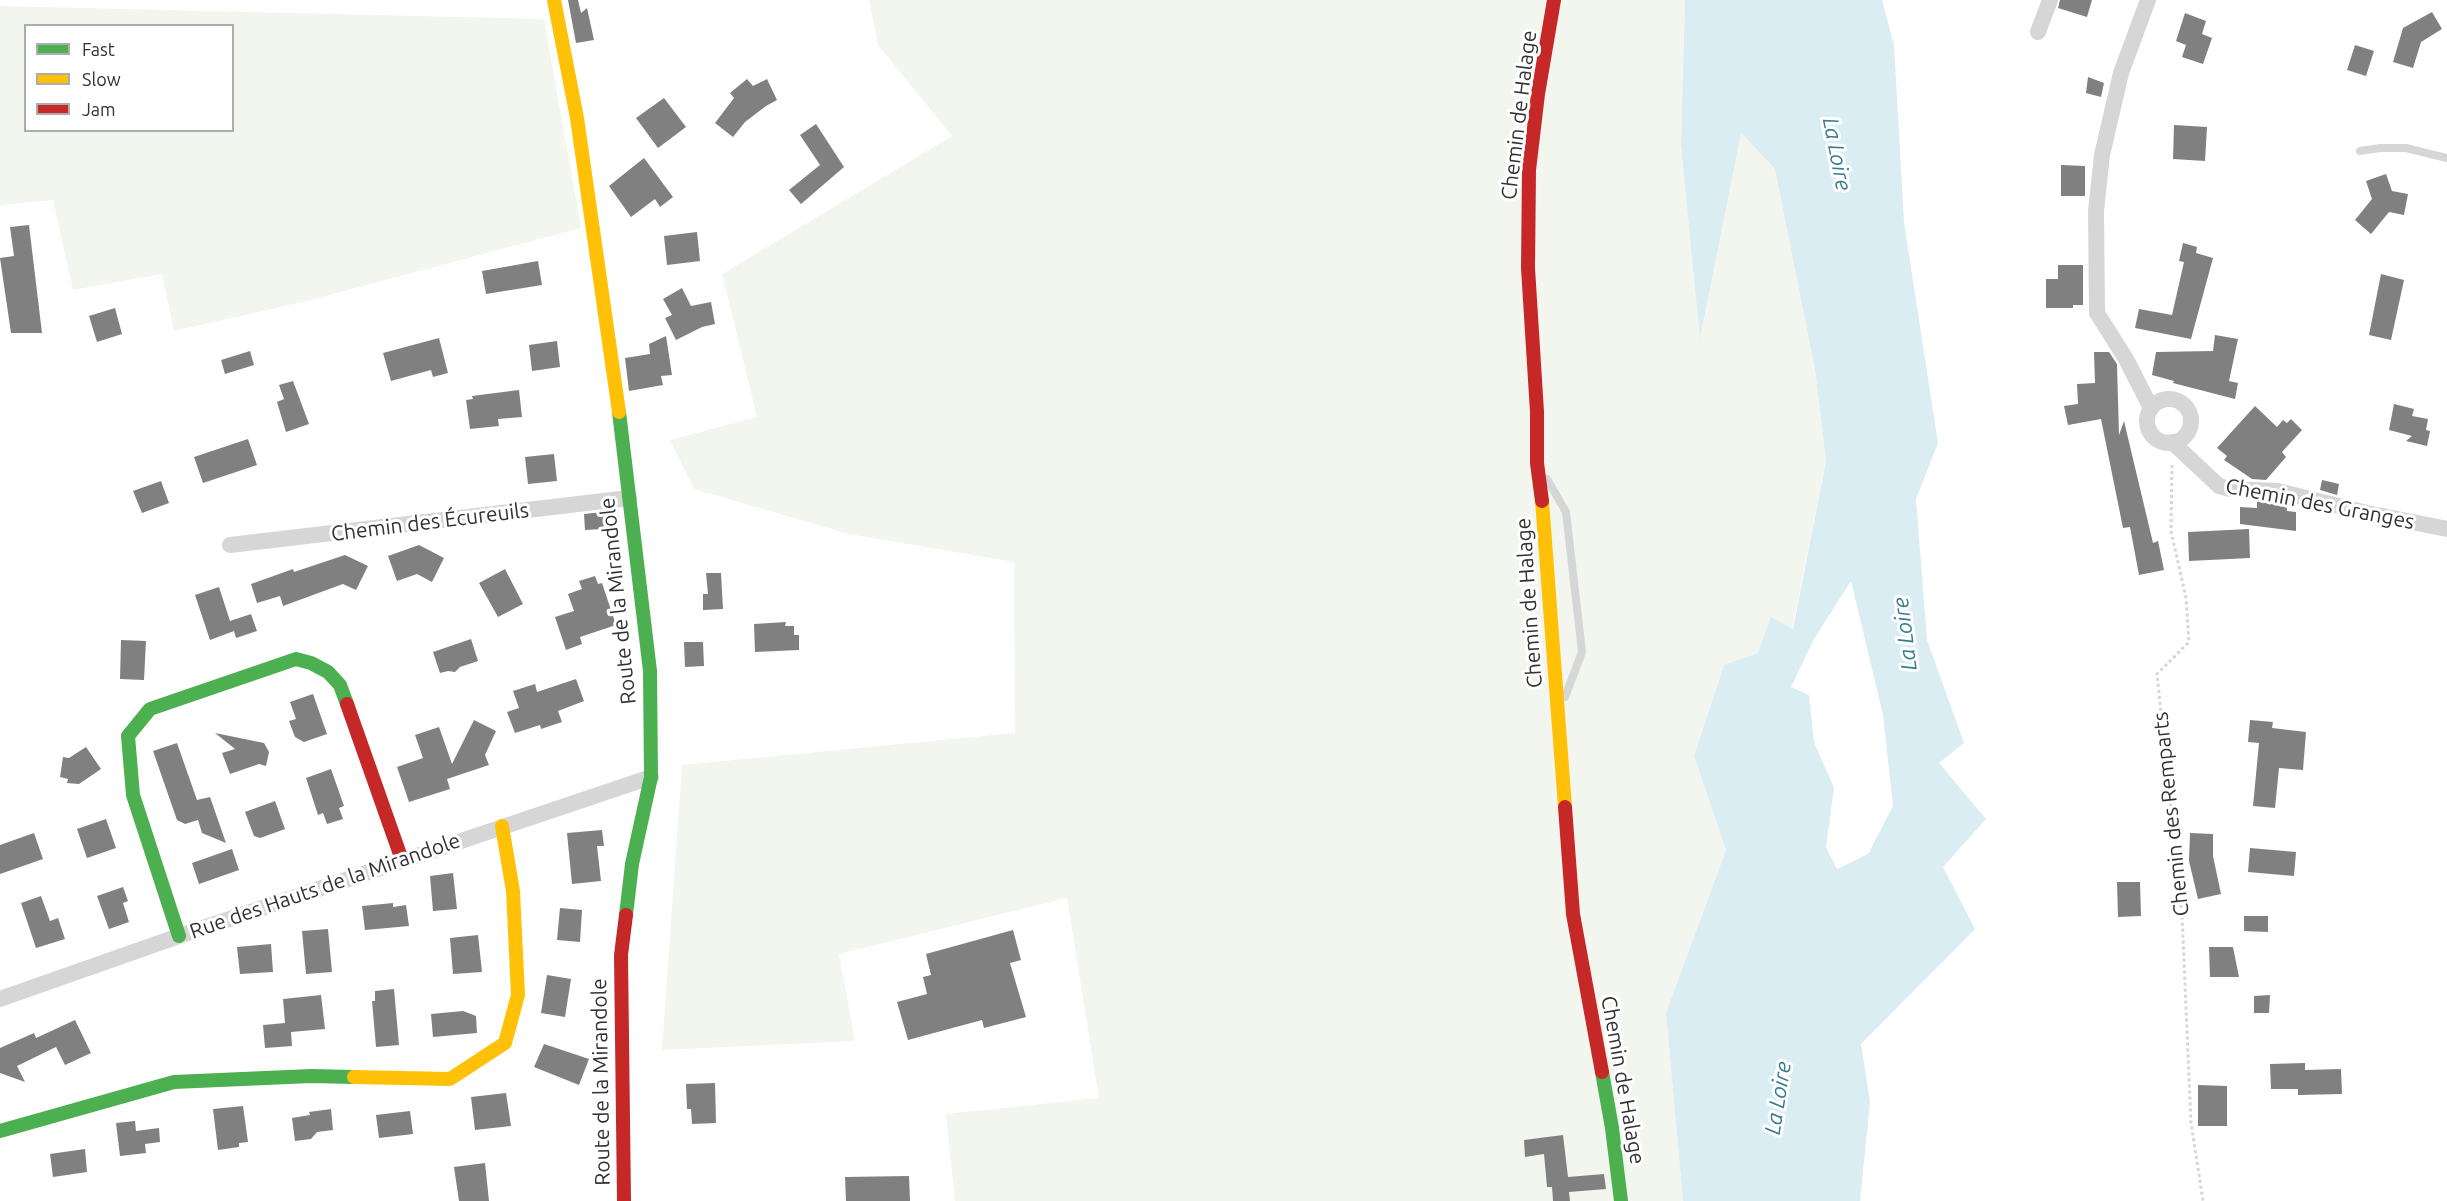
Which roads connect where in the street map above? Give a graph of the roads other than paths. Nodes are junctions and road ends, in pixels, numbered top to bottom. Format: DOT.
graph roads {
  1 [pos="554,0"];
  2 [pos="1554,0"];
  3 [pos="2050,0"];
  4 [pos="2148,0"];
  5 [pos="2038,32"];
  6 [pos="2360,151"];
  7 [pos="2447,158"];
  8 [pos="2151,408"];
  9 [pos="2172,442"];
  10 [pos="1537,463"];
  11 [pos="630,498"];
  12 [pos="2447,529"];
  13 [pos="230,545"];
  14 [pos="1558,717"];
  15 [pos="651,777"];
  16 [pos="502,826"];
  17 [pos="402,860"];
  18 [pos="179,936"];
  19 [pos="0,999"];
  20 [pos="0,1131"];
  21 [pos="624,1201"];
  22 [pos="1621,1201"];
  1 -- 11 [label="street, Route de la Mirandole"];
  2 -- 10 [label="street, Chemin de Halage"];
  3 -- 5 [label="street"];
  4 -- 8 [label="street"];
  6 -- 7 [label="lane"];
  8 -- 9 [label="street"];
  8 -- 9 [label="street"];
  9 -- 12 [label="street, Chemin des Granges"];
  10 -- 14 [label="street, Chemin de Halage"];
  10 -- 14 [label="lane"];
  11 -- 13 [label="street, Chemin des Écureuils"];
  11 -- 15 [label="street, Route de la Mirandole"];
  14 -- 22 [label="street, Chemin de Halage"];
  15 -- 16 [label="street, Rue des Hauts de la Mirandole"];
  15 -- 21 [label="street, Route de la Mirandole"];
  16 -- 17 [label="street, Rue des Hauts de la Mirandole"];
  16 -- 20 [label="street"];
  17 -- 18 [label="street, Rue des Hauts de la Mirandole"];
  17 -- 18 [label="street"];
  18 -- 19 [label="street, Rue des Hauts de la Mirandole"];
}
